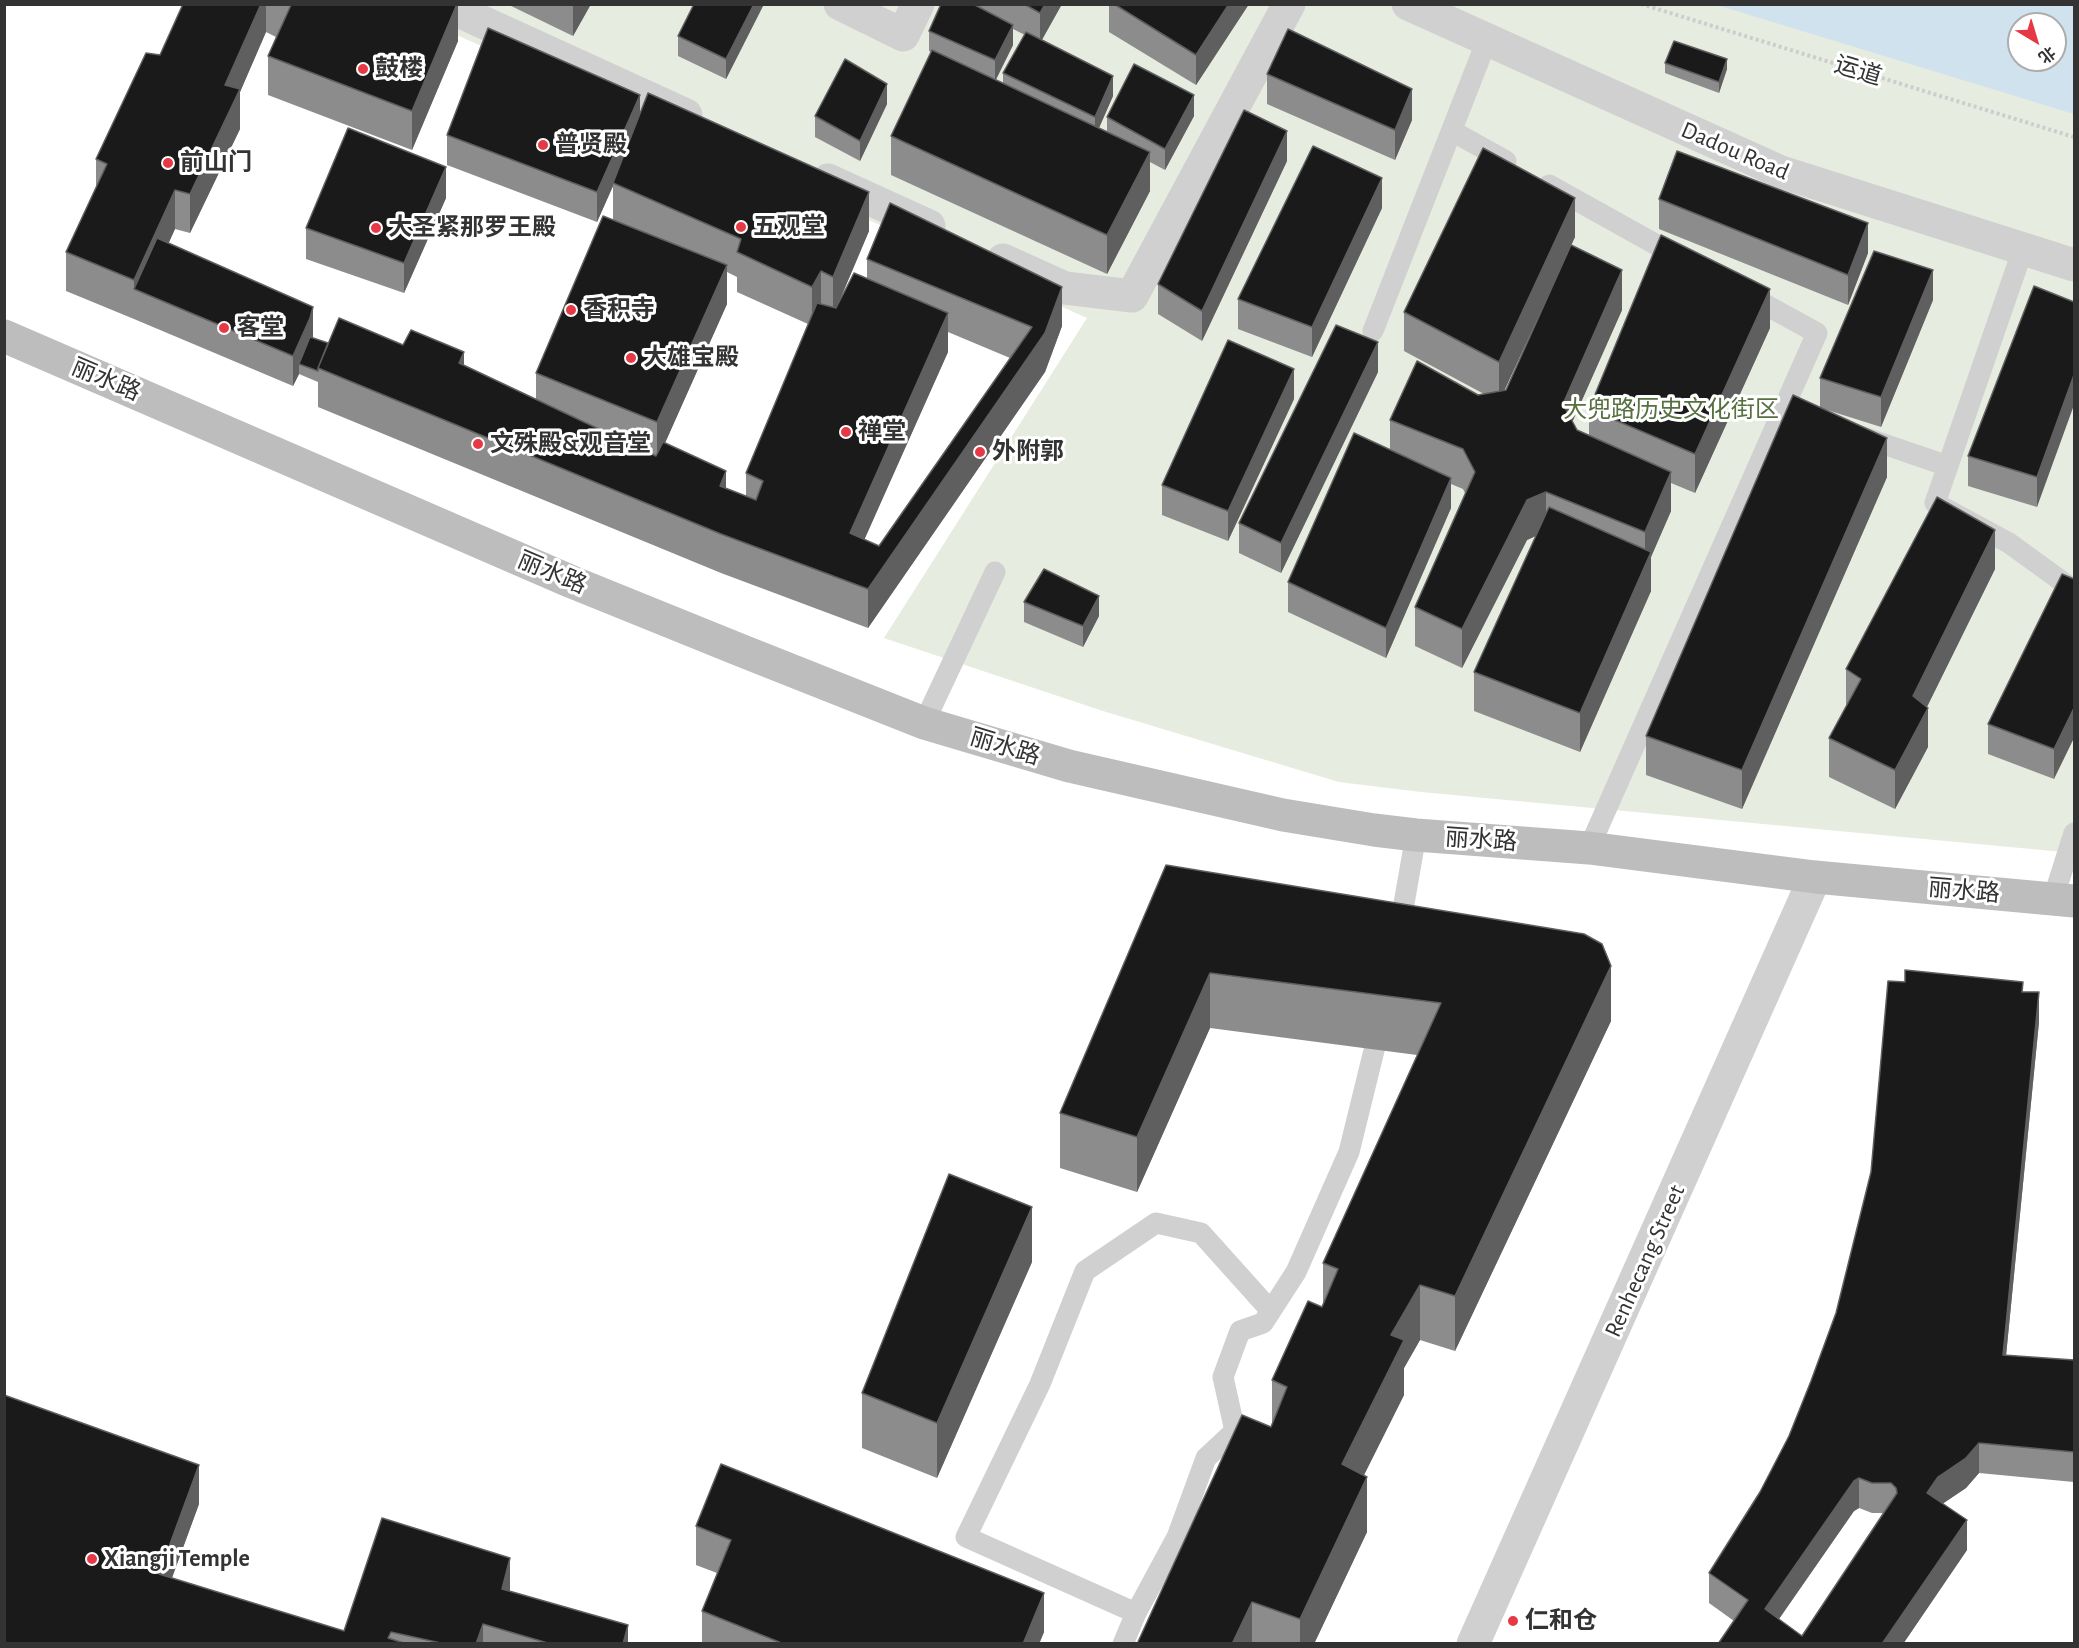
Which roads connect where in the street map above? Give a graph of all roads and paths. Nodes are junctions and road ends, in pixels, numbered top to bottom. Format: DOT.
graph roads {
  1 [pos="443,4"];
  2 [pos="840,4"];
  3 [pos="918,4"];
  4 [pos="1289,4"];
  5 [pos="1408,4"];
  6 [pos="1641,4"];
  7 [pos="1487,40"];
  8 [pos="711,127"];
  9 [pos="1452,131"];
  10 [pos="2074,137"];
  11 [pos="797,166"];
  12 [pos="2023,249"];
  13 [pos="2074,265"];
  14 [pos="1704,271"];
  15 [pos="1725,282"];
  16 [pos="1372,331"];
  17 [pos="4,336"];
  18 [pos="1783,410"];
  19 [pos="1805,418"];
  20 [pos="1838,429"];
  21 [pos="1948,466"];
  22 [pos="995,572"];
  23 [pos="2074,590"];
  24 [pos="924,723"];
  25 [pos="2074,833"];
  26 [pos="1416,836"];
  27 [pos="1589,849"];
  28 [pos="1815,877"];
  29 [pos="2064,900"];
  30 [pos="1396,947"];
  31 [pos="1385,1004"];
  32 [pos="1271,1311"];
  33 [pos="1136,1612"];
  34 [pos="1123,1644"];
  35 [pos="1473,1644"];
  1 -- 8 [label="street"];
  2 -- 3 [label="street"];
  4 -- 11 [label="street"];
  5 -- 7 [label="street, Dadou Road"];
  6 -- 10 [label="path, 运道"];
  7 -- 9 [label="lane"];
  7 -- 12 [label="street, Dadou Road"];
  9 -- 14 [label="lane"];
  9 -- 16 [label="lane"];
  12 -- 13 [label="street, Dadou Road"];
  12 -- 21 [label="lane"];
  15 -- 18 [label="lane"];
  17 -- 24 [label="street, 丽水路"];
  18 -- 19 [label="lane"];
  18 -- 27 [label="lane"];
  20 -- 21 [label="lane"];
  21 -- 23 [label="lane"];
  22 -- 24 [label="lane"];
  24 -- 26 [label="street, 丽水路"];
  25 -- 29 [label="lane"];
  26 -- 27 [label="street, 丽水路"];
  26 -- 30 [label="lane"];
  27 -- 28 [label="street, 丽水路"];
  28 -- 29 [label="street, 丽水路"];
  28 -- 35 [label="street, Renhecang Street"];
  31 -- 32 [label="lane"];
  32 -- 33 [label="lane"];
  32 -- 33 [label="lane"];
  33 -- 34 [label="lane"];
}
